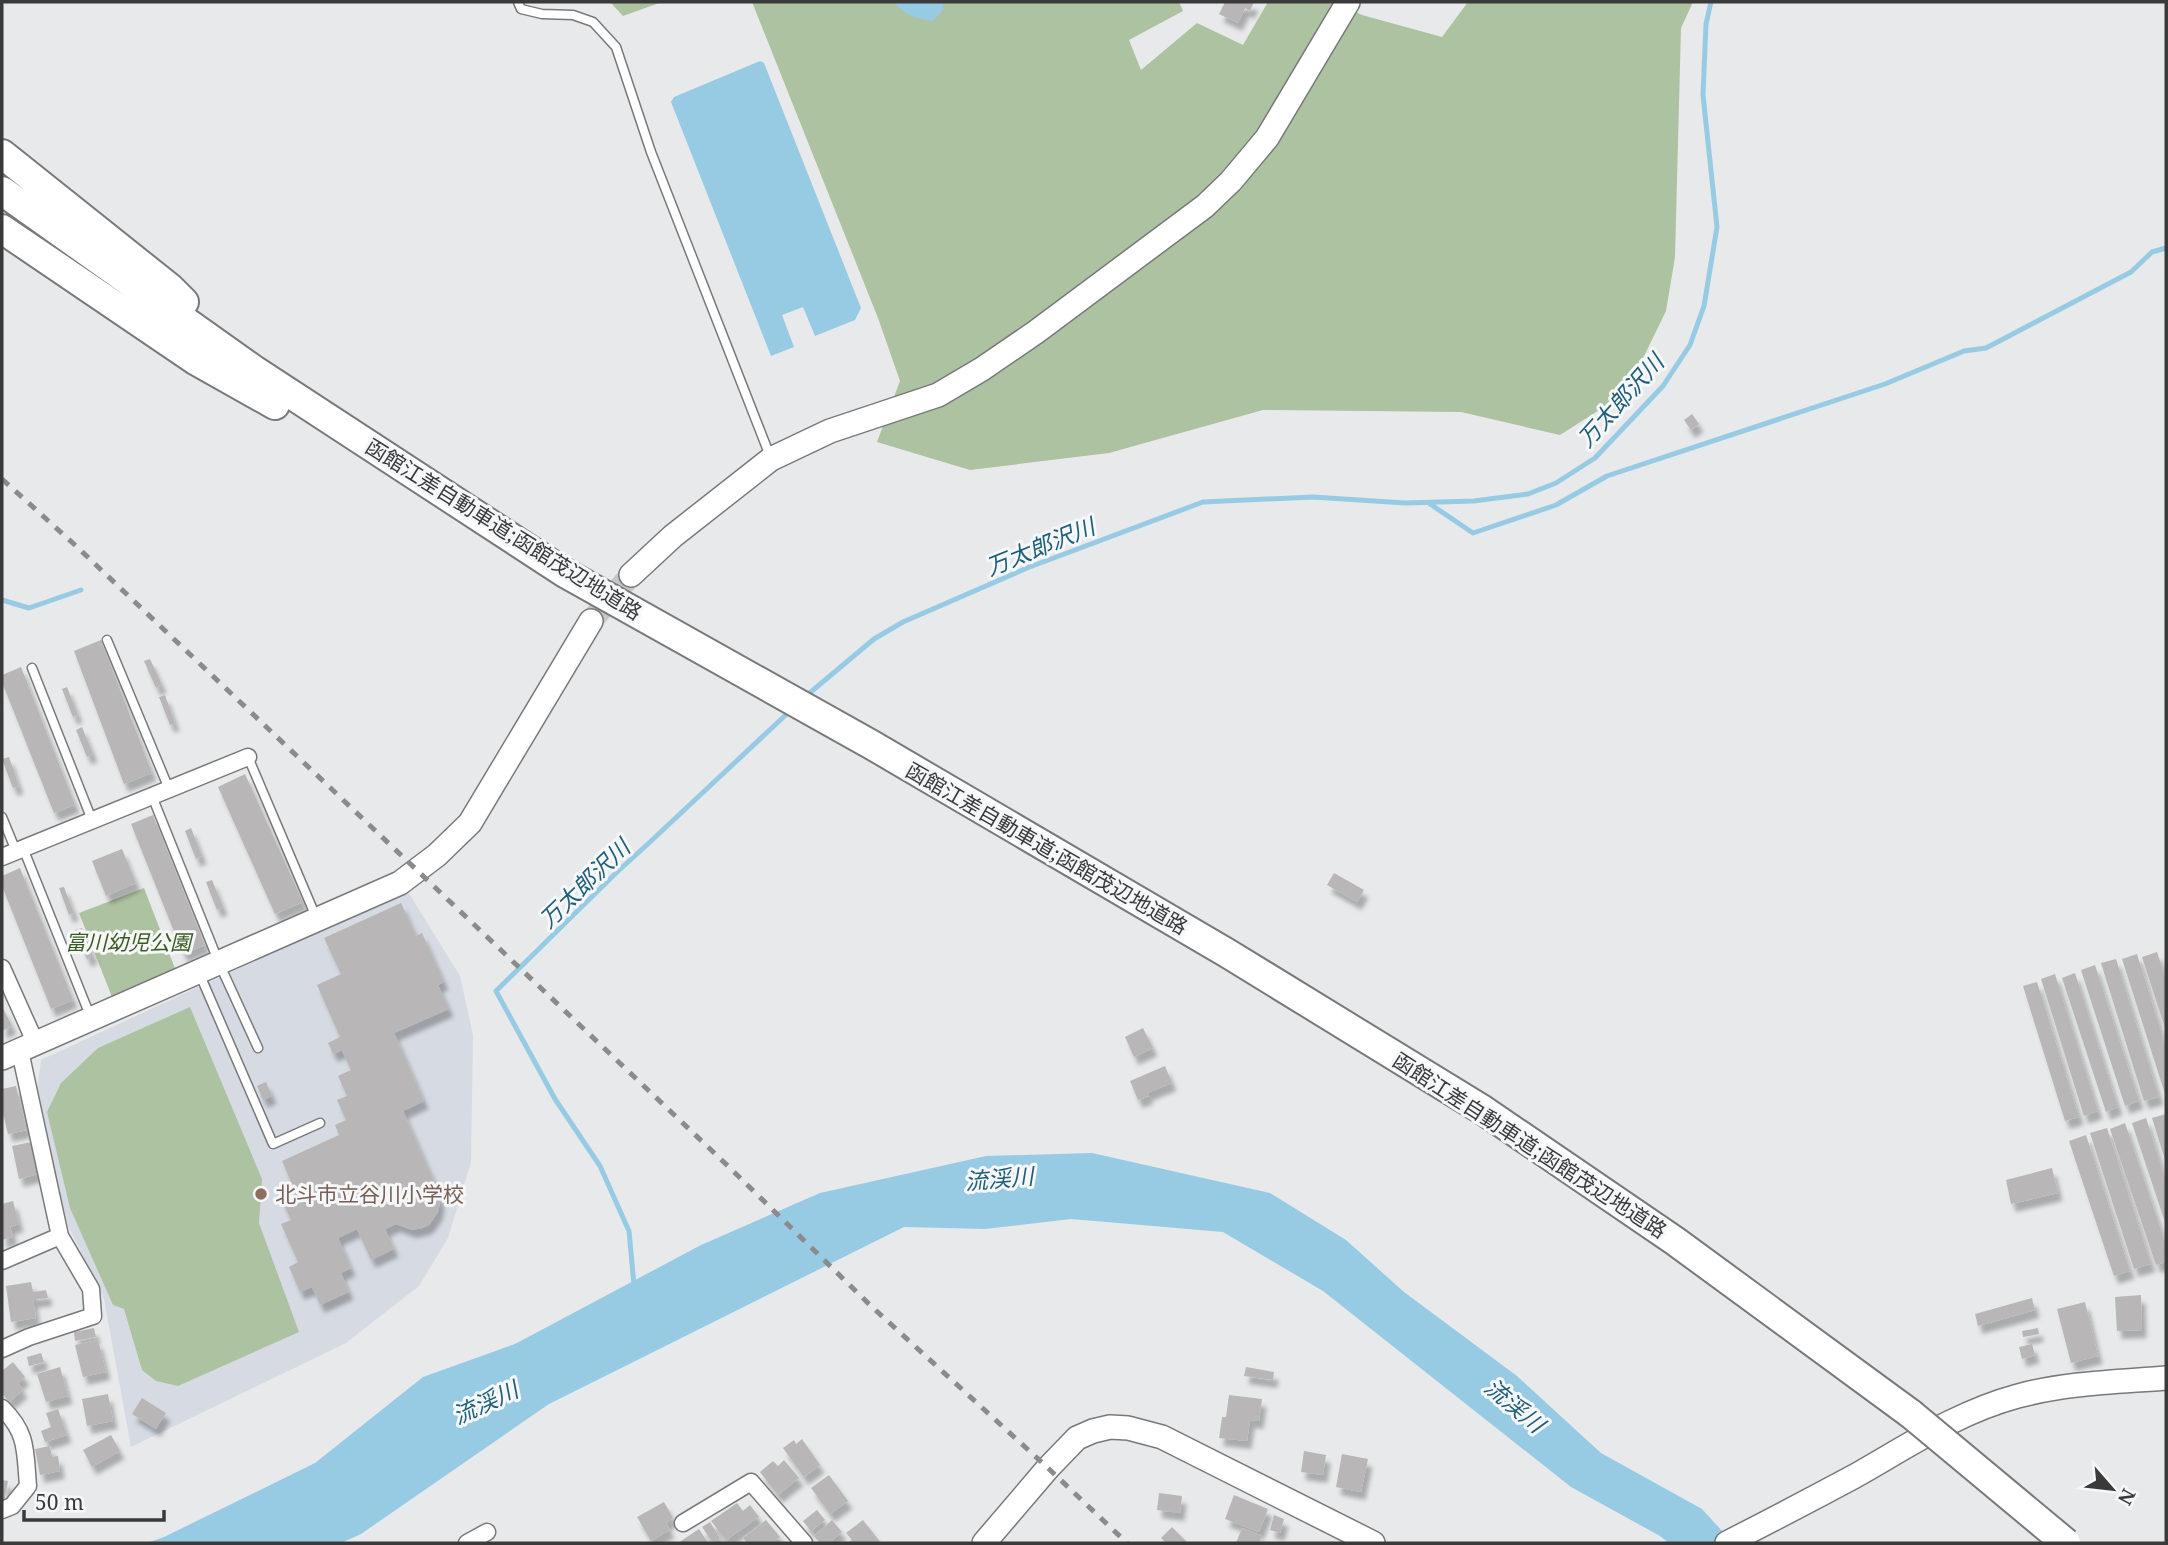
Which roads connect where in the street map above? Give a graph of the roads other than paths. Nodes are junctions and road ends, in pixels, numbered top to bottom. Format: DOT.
graph roads {
  1 [pos="518,2"];
  2 [pos="1348,2"];
  3 [pos="2,154"];
  4 [pos="2,191"];
  5 [pos="2,229"];
  6 [pos="254,370"];
  7 [pos="771,459"];
  8 [pos="518,542"];
  9 [pos="631,575"];
  10 [pos="591,621"];
  11 [pos="107,640"];
  12 [pos="32,668"];
  13 [pos="248,757"];
  14 [pos="169,789"];
  15 [pos="152,796"];
  16 [pos="2,817"];
  17 [pos="92,820"];
  18 [pos="13,852"];
  19 [pos="317,919"];
  20 [pos="209,967"];
  21 [pos="2,968"];
  22 [pos="91,1020"];
  23 [pos="258,1048"];
  24 [pos="19,1051"];
  25 [pos="320,1123"];
  26 [pos="60,1236"];
  27 [pos="2,1261"];
  28 [pos="2,1349"];
  29 [pos="2166,1378"];
  30 [pos="2,1408"];
  31 [pos="2,1510"];
  32 [pos="683,1523"];
  33 [pos="487,1532"];
  34 [pos="467,1543"];
  35 [pos="804,1543"];
  36 [pos="984,1543"];
  37 [pos="1373,1543"];
  38 [pos="1727,1543"];
  39 [pos="2066,1543"];
  1 -- 7 [label="lane"];
  2 -- 7 [label="street"];
  3 -- 6 [label="highway"];
  4 -- 6 [label="highway, 函館江差自動車道;函館茂辺地道路"];
  5 -- 8 [label="highway"];
  6 -- 8 [label="highway, 函館江差自動車道;函館茂辺地道路"];
  7 -- 9 [label="street"];
  8 -- 39 [label="highway, 函館江差自動車道;函館茂辺地道路, bridge"];
  10 -- 19 [label="street"];
  11 -- 14 [label="lane"];
  12 -- 17 [label="lane"];
  13 -- 14 [label="street"];
  13 -- 19 [label="lane"];
  14 -- 15 [label="street"];
  15 -- 17 [label="street"];
  15 -- 20 [label="lane"];
  16 -- 18 [label="lane"];
  17 -- 18 [label="street"];
  18 -- 22 [label="lane"];
  19 -- 20 [label="street"];
  20 -- 22 [label="street"];
  20 -- 23 [label="lane"];
  20 -- 25 [label="lane"];
  21 -- 24 [label="street"];
  22 -- 24 [label="street"];
  24 -- 26 [label="street"];
  26 -- 27 [label="street"];
  26 -- 28 [label="street"];
  29 -- 38 [label="street"];
  30 -- 31 [label="street"];
  32 -- 35 [label="street"];
  33 -- 34 [label="street"];
  36 -- 37 [label="street"];
}
